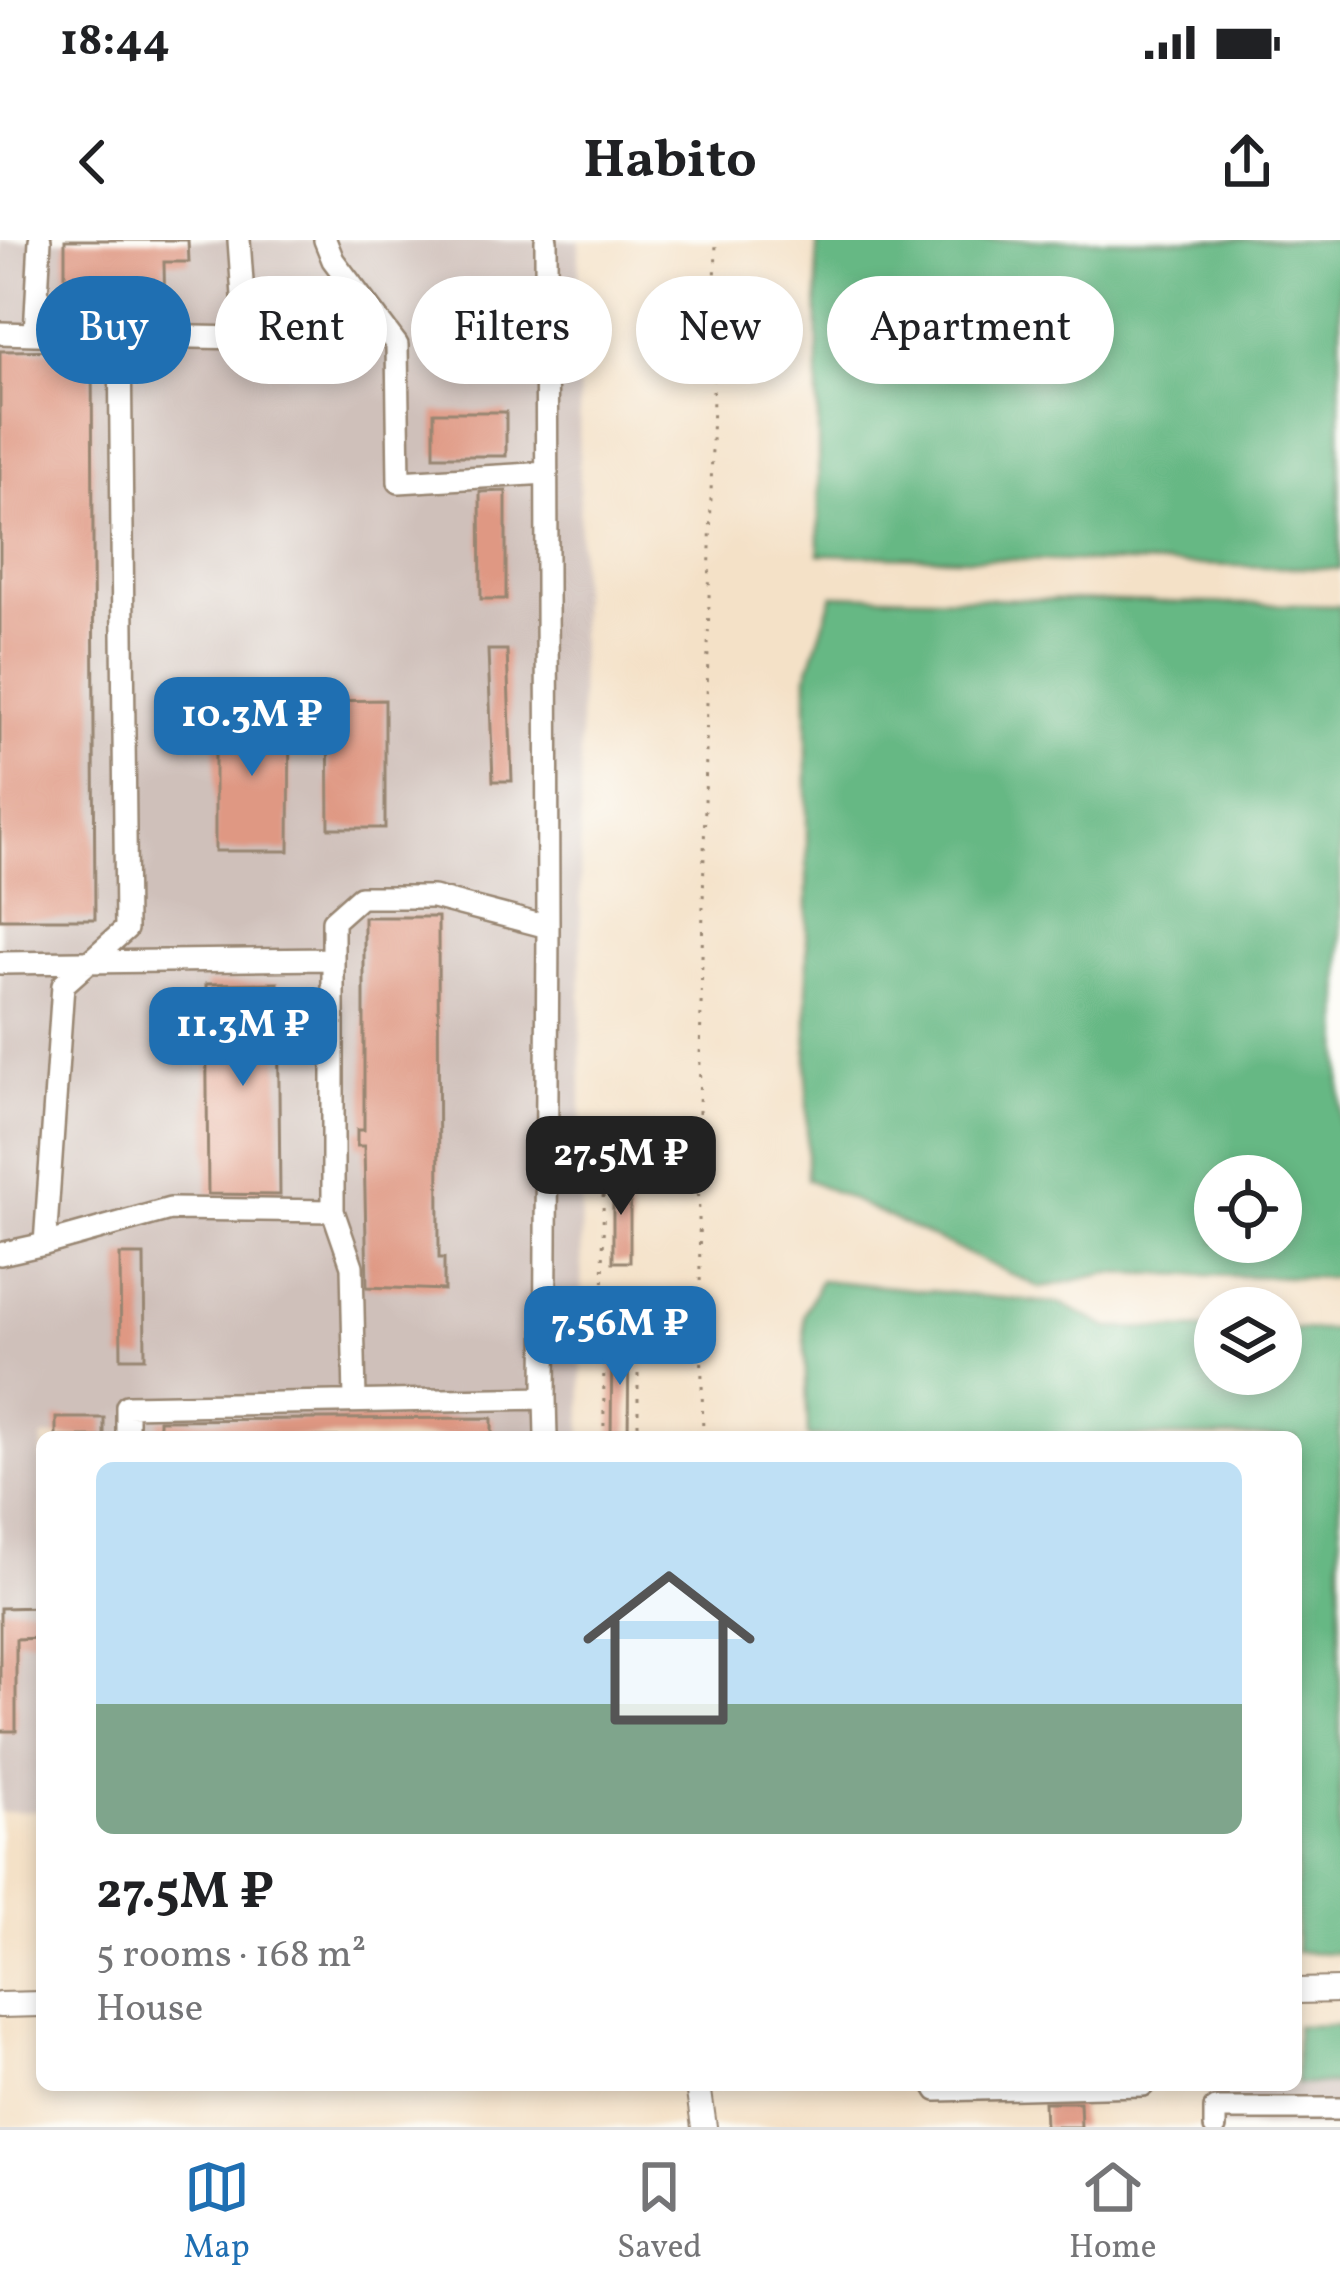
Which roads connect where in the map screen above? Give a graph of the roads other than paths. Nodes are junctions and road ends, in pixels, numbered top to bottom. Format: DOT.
graph roads {
  1 [pos="40,240"];
  2 [pos="239,240"];
  3 [pos="325,240"];
  4 [pos="546,240"];
  5 [pos="0,333"];
  6 [pos="35,334"];
  7 [pos="191,338"];
  8 [pos="120,384"];
  9 [pos="547,473"];
  10 [pos="548,927"];
  11 [pos="333,959"];
  12 [pos="88,962"];
  13 [pos="0,963"];
  14 [pos="333,1211"];
  15 [pos="45,1244"];
  16 [pos="0,1254"];
  17 [pos="545,1398"];
  18 [pos="355,1400"];
  19 [pos="127,1431"];
  20 [pos="546,1431"];
  21 [pos="1340,1990"];
  22 [pos="1302,1991"];
  23 [pos="36,2004"];
  24 [pos="0,2005"];
  25 [pos="699,2091"];
  26 [pos="1338,2115"];
  27 [pos="704,2127"];
  28 [pos="1215,2127"];
  1 -- 6 [label="lane"];
  2 -- 7 [label="lane"];
  3 -- 9 [label="lane"];
  4 -- 9 [label="lane"];
  5 -- 6 [label="lane"];
  8 -- 12 [label="lane"];
  9 -- 10 [label="lane"];
  10 -- 11 [label="lane"];
  10 -- 17 [label="lane"];
  11 -- 12 [label="lane"];
  11 -- 14 [label="lane"];
  12 -- 13 [label="lane"];
  12 -- 15 [label="lane"];
  14 -- 15 [label="lane"];
  14 -- 18 [label="lane"];
  15 -- 16 [label="lane"];
  17 -- 18 [label="lane"];
  17 -- 20 [label="lane"];
  18 -- 19 [label="lane"];
  21 -- 22 [label="main road"];
  23 -- 24 [label="main road"];
  25 -- 27 [label="main road"];
  26 -- 28 [label="lane"];
}
